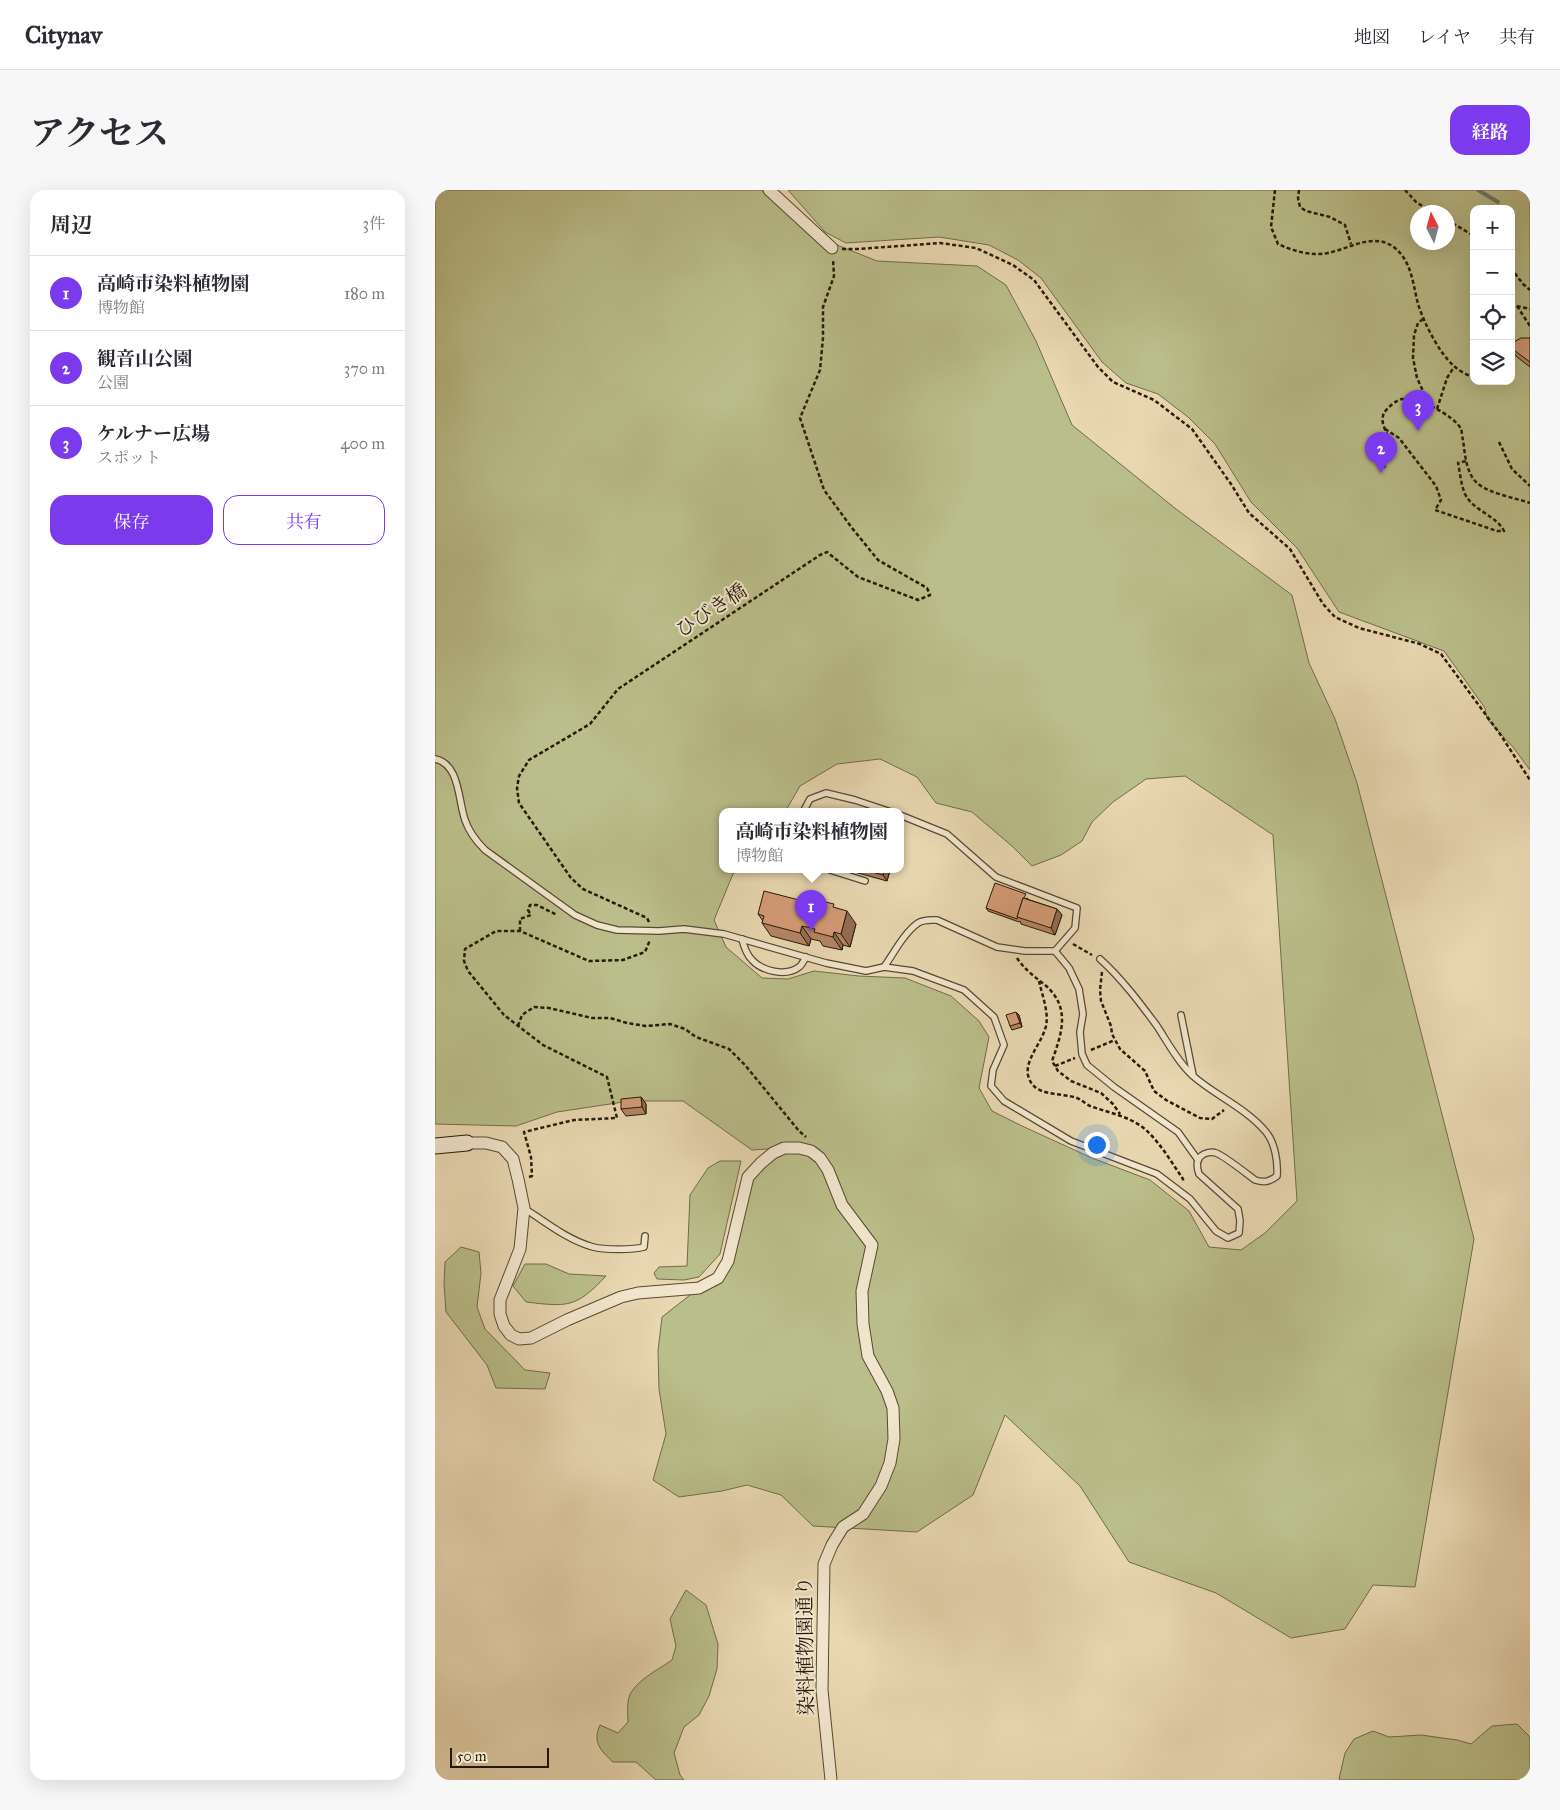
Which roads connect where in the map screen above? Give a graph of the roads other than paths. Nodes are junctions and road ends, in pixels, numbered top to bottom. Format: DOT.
graph roads {
  1 [pos="769,190"];
  2 [pos="832,248"];
  3 [pos="435,759"];
  4 [pos="805,808"];
  5 [pos="879,808"];
  6 [pos="904,817"];
  7 [pos="840,873"];
  8 [pos="865,881"];
  9 [pos="742,939"];
  10 [pos="1055,951"];
  11 [pos="806,957"];
  12 [pos="1102,961"];
  13 [pos="884,967"];
  14 [pos="1181,1015"];
  15 [pos="1193,1075"];
  16 [pos="467,1143"];
  17 [pos="435,1146"];
  18 [pos="1198,1160"];
  19 [pos="524,1208"];
  20 [pos="645,1236"];
  21 [pos="831,1780"];
  1 -- 2 [label="street"];
  3 -- 9 [label="lane"];
  4 -- 5 [label="lane"];
  6 -- 10 [label="lane"];
  7 -- 8 [label="lane"];
  9 -- 11 [label="lane"];
  9 -- 11 [label="lane"];
  10 -- 13 [label="lane"];
  10 -- 18 [label="lane"];
  11 -- 13 [label="lane"];
  12 -- 15 [label="lane"];
  13 -- 18 [label="lane"];
  14 -- 15 [label="lane"];
  15 -- 18 [label="lane"];
  16 -- 17 [label="street"];
  16 -- 19 [label="street"];
  19 -- 20 [label="lane"];
  19 -- 21 [label="street, 染料植物園通り"];
}
